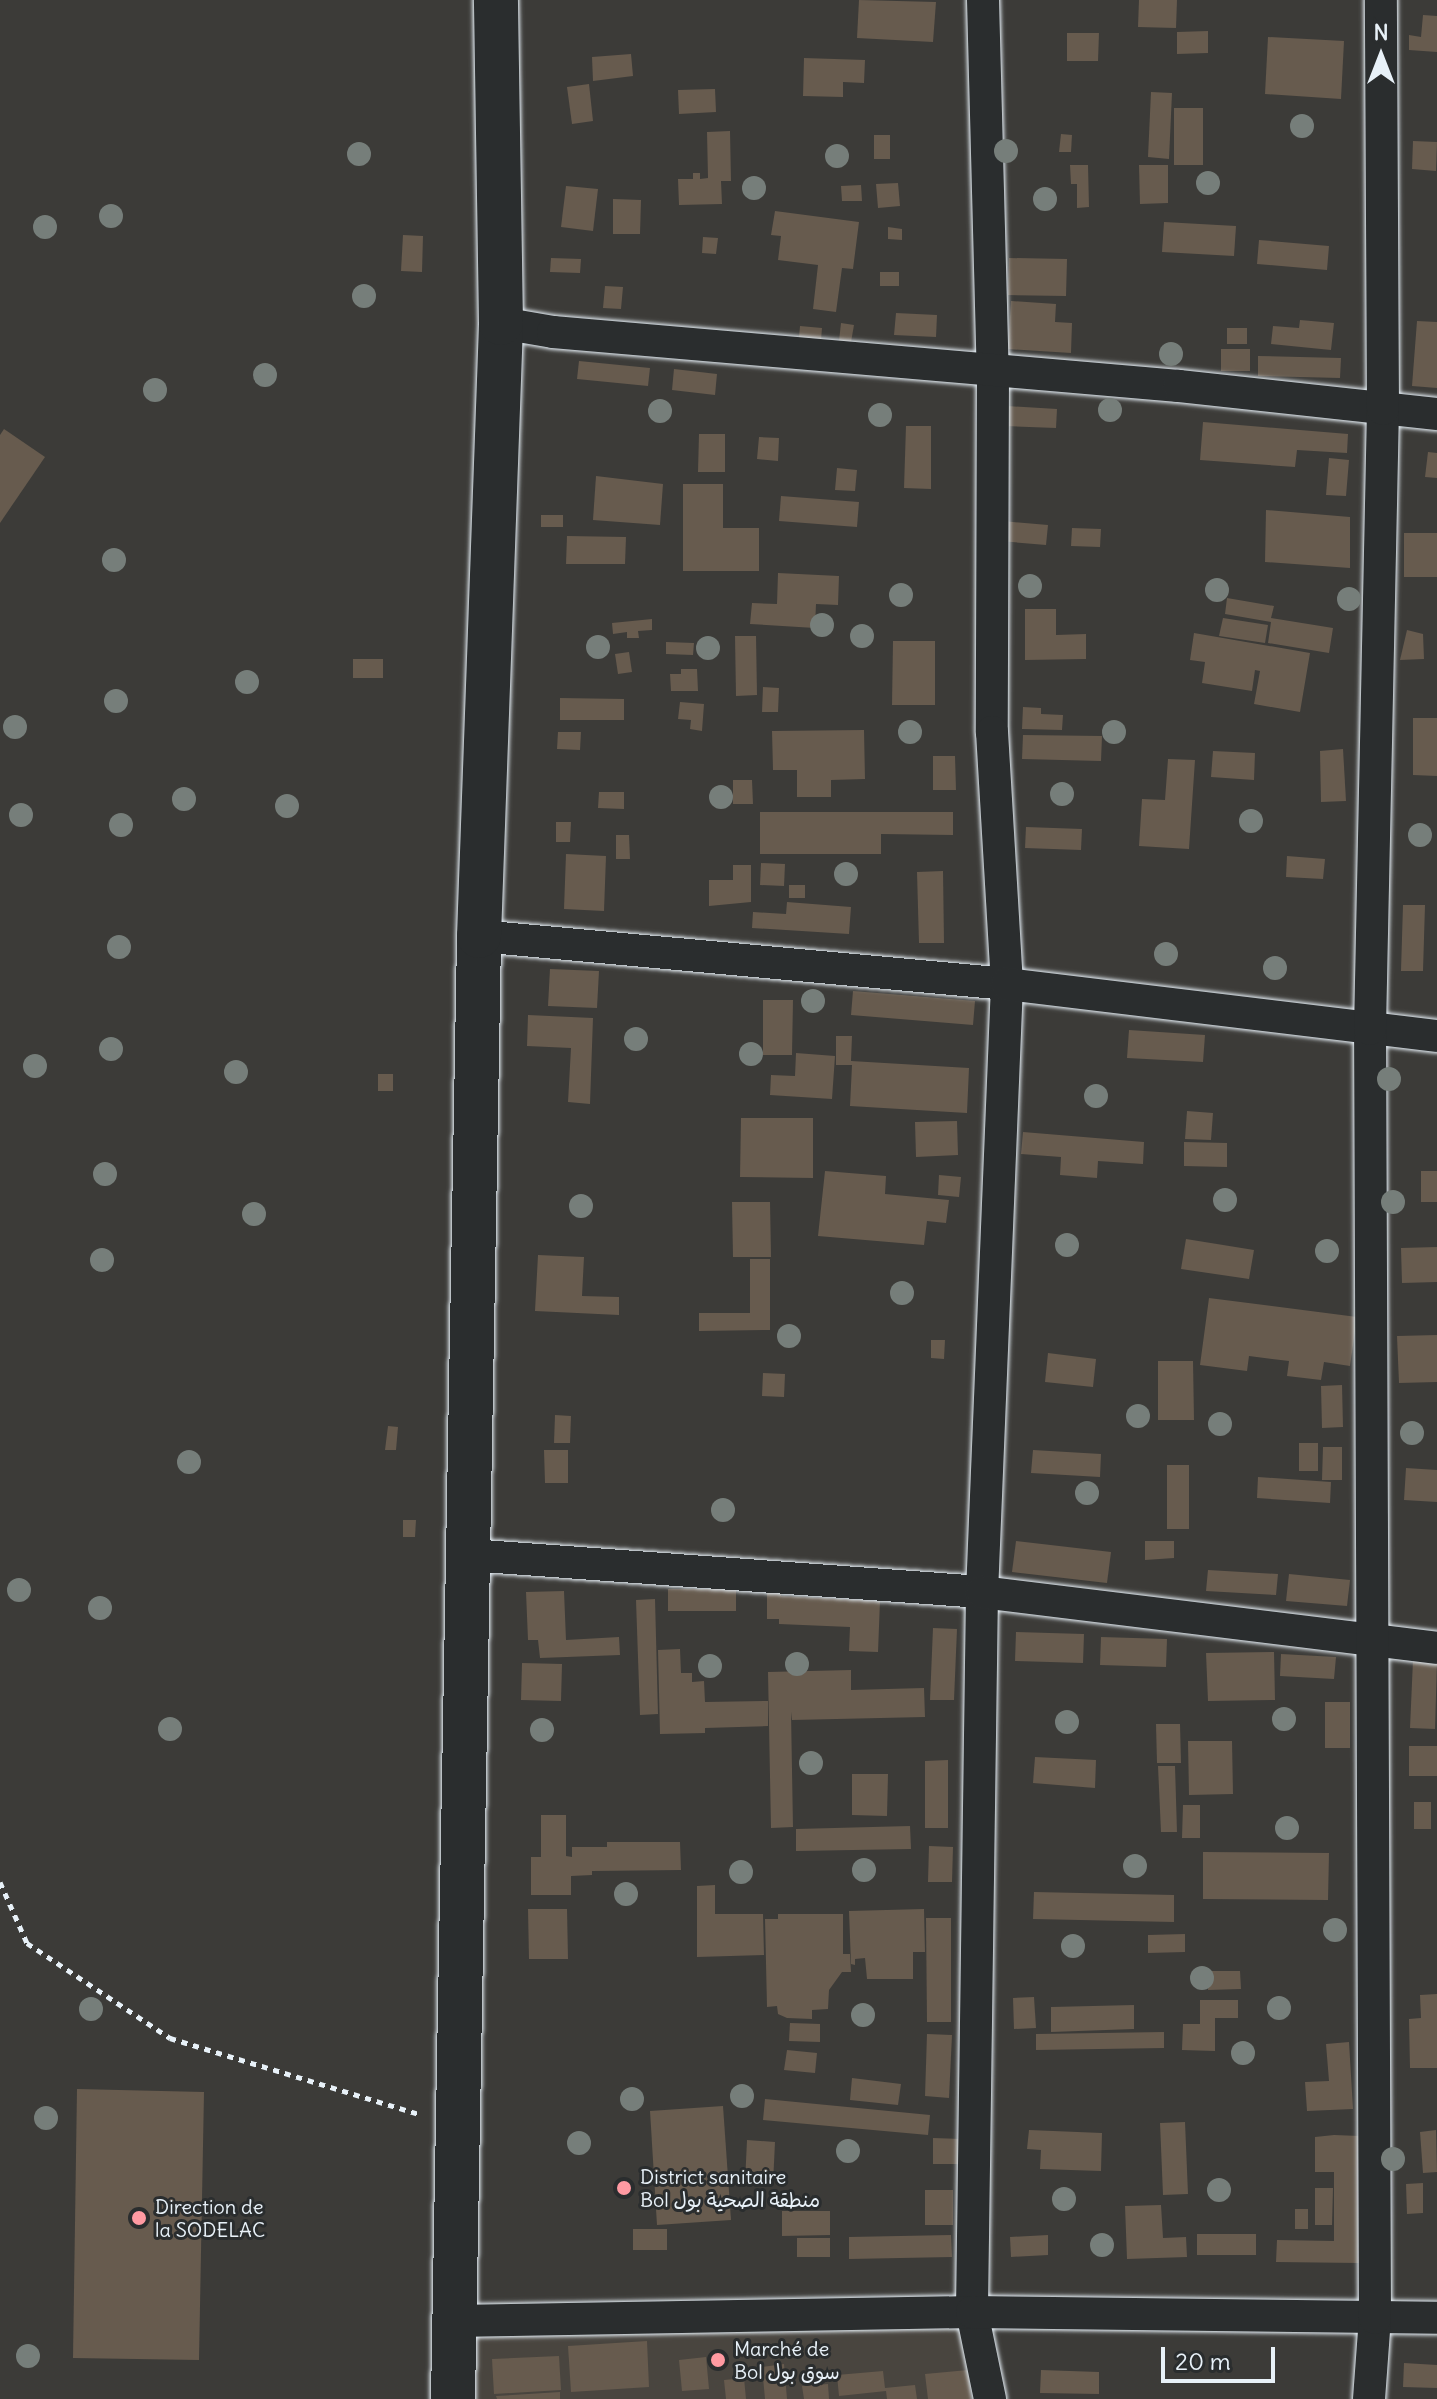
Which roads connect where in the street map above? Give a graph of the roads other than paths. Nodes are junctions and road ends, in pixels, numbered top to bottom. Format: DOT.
graph roads {
  1 [pos="496,0"];
  2 [pos="983,0"];
  3 [pos="1381,0"];
  4 [pos="501,323"];
  5 [pos="993,371"];
  6 [pos="1383,409"];
  7 [pos="1437,414"];
  8 [pos="479,936"];
  9 [pos="1007,984"];
  10 [pos="1370,1029"];
  11 [pos="1437,1036"];
  12 [pos="469,1555"];
  13 [pos="982,1592"];
  14 [pos="1370,1642"];
  15 [pos="1437,1648"];
  16 [pos="972,2312"];
  17 [pos="1375,2318"];
  18 [pos="1437,2318"];
  19 [pos="455,2321"];
  20 [pos="453,2399"];
  21 [pos="990,2399"];
  22 [pos="1369,2399"];
  1 -- 4 [label="street"];
  2 -- 5 [label="street"];
  3 -- 6 [label="street"];
  4 -- 5 [label="street"];
  4 -- 8 [label="street"];
  5 -- 6 [label="street"];
  5 -- 9 [label="street"];
  6 -- 7 [label="street"];
  6 -- 10 [label="street"];
  8 -- 9 [label="street"];
  8 -- 12 [label="street"];
  9 -- 10 [label="street"];
  9 -- 13 [label="street"];
  10 -- 11 [label="street"];
  10 -- 14 [label="street"];
  12 -- 13 [label="street"];
  12 -- 19 [label="street"];
  13 -- 14 [label="street"];
  13 -- 16 [label="street"];
  14 -- 15 [label="street"];
  14 -- 17 [label="street"];
  16 -- 17 [label="street"];
  16 -- 19 [label="street"];
  16 -- 21 [label="street"];
  17 -- 18 [label="street"];
  17 -- 22 [label="street"];
  19 -- 20 [label="street"];
}
